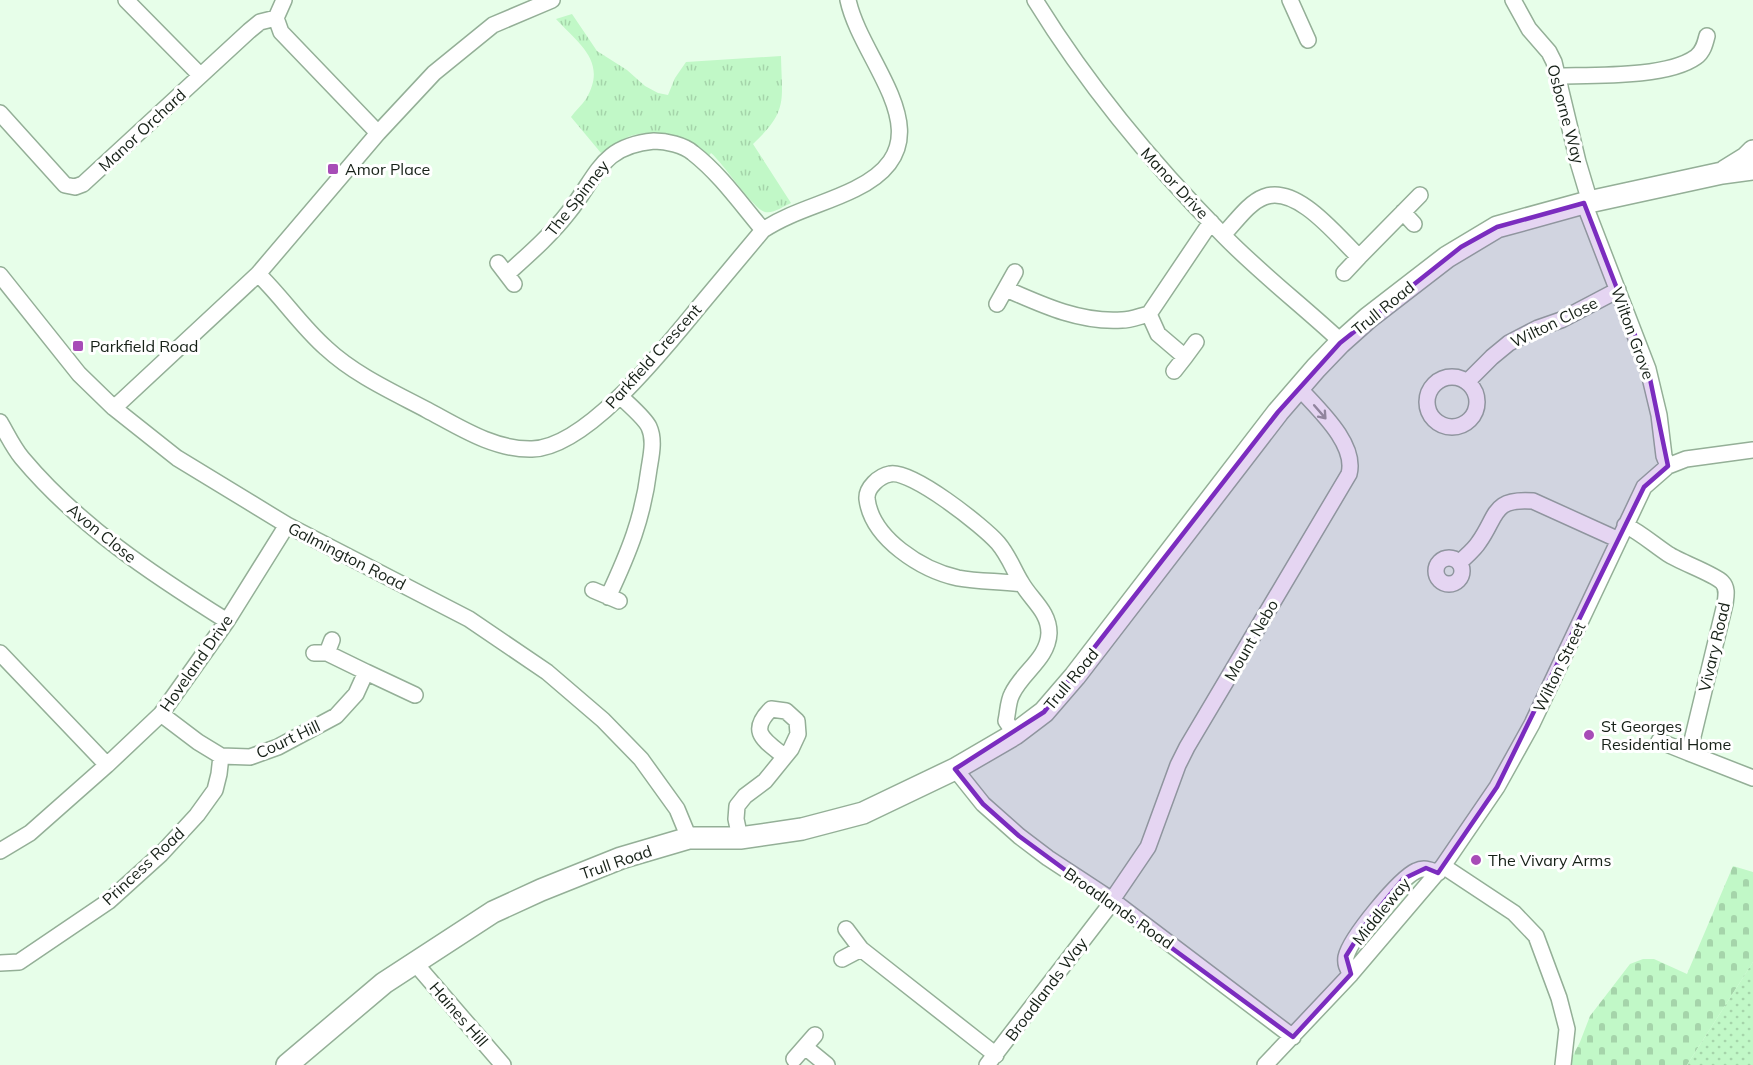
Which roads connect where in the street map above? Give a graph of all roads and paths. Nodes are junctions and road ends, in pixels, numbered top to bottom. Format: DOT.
graph roads {
  1 [pos="126,0"];
  2 [pos="284,0"];
  3 [pos="552,0"];
  4 [pos="848,0"];
  5 [pos="1035,0"];
  6 [pos="1290,0"];
  7 [pos="1513,0"];
  8 [pos="276,18"];
  9 [pos="1707,36"];
  10 [pos="1308,40"];
  11 [pos="200,75"];
  12 [pos="1557,76"];
  13 [pos="0,113"];
  14 [pos="378,133"];
  15 [pos="1753,151"];
  16 [pos="1753,169"];
  17 [pos="1722,172"];
  18 [pos="1420,195"];
  19 [pos="1587,203"];
  20 [pos="1403,212"];
  21 [pos="1211,222"];
  22 [pos="1414,224"];
  23 [pos="763,230"];
  24 [pos="1223,236"];
  25 [pos="1359,257"];
  26 [pos="1015,272"];
  27 [pos="1344,273"];
  28 [pos="258,274"];
  29 [pos="506,274"];
  30 [pos="0,275"];
  31 [pos="1006,289"];
  32 [pos="1618,290"];
  33 [pos="997,304"];
  34 [pos="1149,314"];
  35 [pos="1196,342"];
  36 [pos="1340,343"];
  37 [pos="1185,357"];
  38 [pos="1174,371"];
  39 [pos="1467,382"];
  40 [pos="1299,388"];
  41 [pos="621,396"];
  42 [pos="114,408"];
  43 [pos="0,422"];
  44 [pos="1753,450"];
  45 [pos="1668,466"];
  46 [pos="286,525"];
  47 [pos="1625,525"];
  48 [pos="1618,540"];
  49 [pos="1459,563"];
  50 [pos="1022,584"];
  51 [pos="593,590"];
  52 [pos="226,621"];
  53 [pos="324,649"];
  54 [pos="3,662"];
  55 [pos="366,672"];
  56 [pos="421,709"];
  57 [pos="162,714"];
  58 [pos="1015,734"];
  59 [pos="1659,741"];
  60 [pos="1689,753"];
  61 [pos="221,756"];
  62 [pos="784,756"];
  63 [pos="107,765"];
  64 [pos="955,769"];
  65 [pos="1753,778"];
  66 [pos="689,838"];
  67 [pos="740,838"];
  68 [pos="0,851"];
  69 [pos="1440,869"];
  70 [pos="1113,900"];
  71 [pos="846,929"];
  72 [pos="861,949"];
  73 [pos="842,960"];
  74 [pos="414,962"];
  75 [pos="0,963"];
  76 [pos="1351,974"];
  77 [pos="1293,1036"];
  78 [pos="794,1059"];
  79 [pos="992,1060"];
  80 [pos="287,1065"];
  81 [pos="503,1065"];
  82 [pos="827,1065"];
  83 [pos="1265,1065"];
  84 [pos="1563,1065"];
  1 -- 11 [label="street"];
  2 -- 8 [label="street"];
  3 -- 14 [label="street"];
  4 -- 23 [label="street, Parkfield Crescent"];
  5 -- 21 [label="street, Manor Drive"];
  6 -- 10 [label="street"];
  7 -- 12 [label="street, Osborne Way"];
  8 -- 11 [label="street, Manor Orchard"];
  8 -- 14 [label="street"];
  9 -- 12 [label="street"];
  11 -- 13 [label="street, Manor Orchard"];
  12 -- 19 [label="street, Osborne Way"];
  14 -- 28 [label="street"];
  15 -- 17 [label="street, Trull Road"];
  16 -- 17 [label="street, Trull Road"];
  17 -- 19 [label="street, Trull Road"];
  18 -- 20 [label="street"];
  19 -- 32 [label="street, Wilton Grove"];
  19 -- 36 [label="street, Trull Road"];
  20 -- 22 [label="street"];
  20 -- 25 [label="street"];
  21 -- 24 [label="street, Manor Drive"];
  21 -- 34 [label="street"];
  23 -- 29 [label="street, The Spinney"];
  23 -- 41 [label="street, Parkfield Crescent"];
  24 -- 25 [label="street"];
  24 -- 36 [label="street, Manor Drive"];
  25 -- 27 [label="street"];
  26 -- 31 [label="street"];
  28 -- 41 [label="street, Parkfield Crescent"];
  28 -- 42 [label="street"];
  30 -- 42 [label="street, Galmington Road"];
  31 -- 33 [label="street"];
  31 -- 34 [label="street"];
  32 -- 39 [label="street, Wilton Close"];
  32 -- 45 [label="street, Wilton Grove"];
  34 -- 37 [label="street"];
  35 -- 37 [label="street"];
  36 -- 40 [label="street, Trull Road"];
  37 -- 38 [label="street"];
  40 -- 58 [label="street, Trull Road"];
  40 -- 70 [label="street, Mount Nebo, one-way"];
  41 -- 51 [label="street"];
  42 -- 46 [label="street, Galmington Road"];
  43 -- 52 [label="street, Avon Close"];
  44 -- 45 [label="street"];
  45 -- 47 [label="street, Wilton Street"];
  46 -- 52 [label="street, Hoveland Drive"];
  46 -- 66 [label="street, Galmington Road"];
  47 -- 48 [label="street, Wilton Street"];
  47 -- 60 [label="street, Vivary Road"];
  48 -- 49 [label="street"];
  48 -- 69 [label="street, Wilton Street"];
  50 -- 50 [label="street"];
  50 -- 58 [label="street"];
  52 -- 57 [label="street, Hoveland Drive"];
  53 -- 55 [label="street"];
  54 -- 63 [label="street"];
  55 -- 56 [label="street"];
  55 -- 61 [label="street, Court Hill"];
  57 -- 61 [label="street"];
  57 -- 63 [label="street, Hoveland Drive"];
  58 -- 64 [label="street, Trull Road"];
  59 -- 60 [label="street"];
  60 -- 65 [label="street"];
  61 -- 75 [label="street, Princess Road"];
  62 -- 67 [label="street"];
  63 -- 68 [label="street, Hoveland Drive"];
  64 -- 67 [label="street, Trull Road"];
  64 -- 70 [label="street, Broadlands Road"];
  66 -- 67 [label="street, Trull Road"];
  66 -- 74 [label="street, Trull Road"];
  69 -- 76 [label="street, Middleway"];
  69 -- 76 [label="street, Middleway"];
  69 -- 84 [label="street"];
  70 -- 77 [label="street, Broadlands Road"];
  70 -- 79 [label="street, Broadlands Way"];
  71 -- 72 [label="street, Broadlands Way"];
  72 -- 73 [label="street"];
  72 -- 79 [label="street, Broadlands Way"];
  74 -- 80 [label="street, Trull Road"];
  74 -- 81 [label="street, Haines Hill"];
  76 -- 77 [label="street, Middleway"];
  77 -- 83 [label="street, Middleway"];
  78 -- 82 [label="street"];
}
